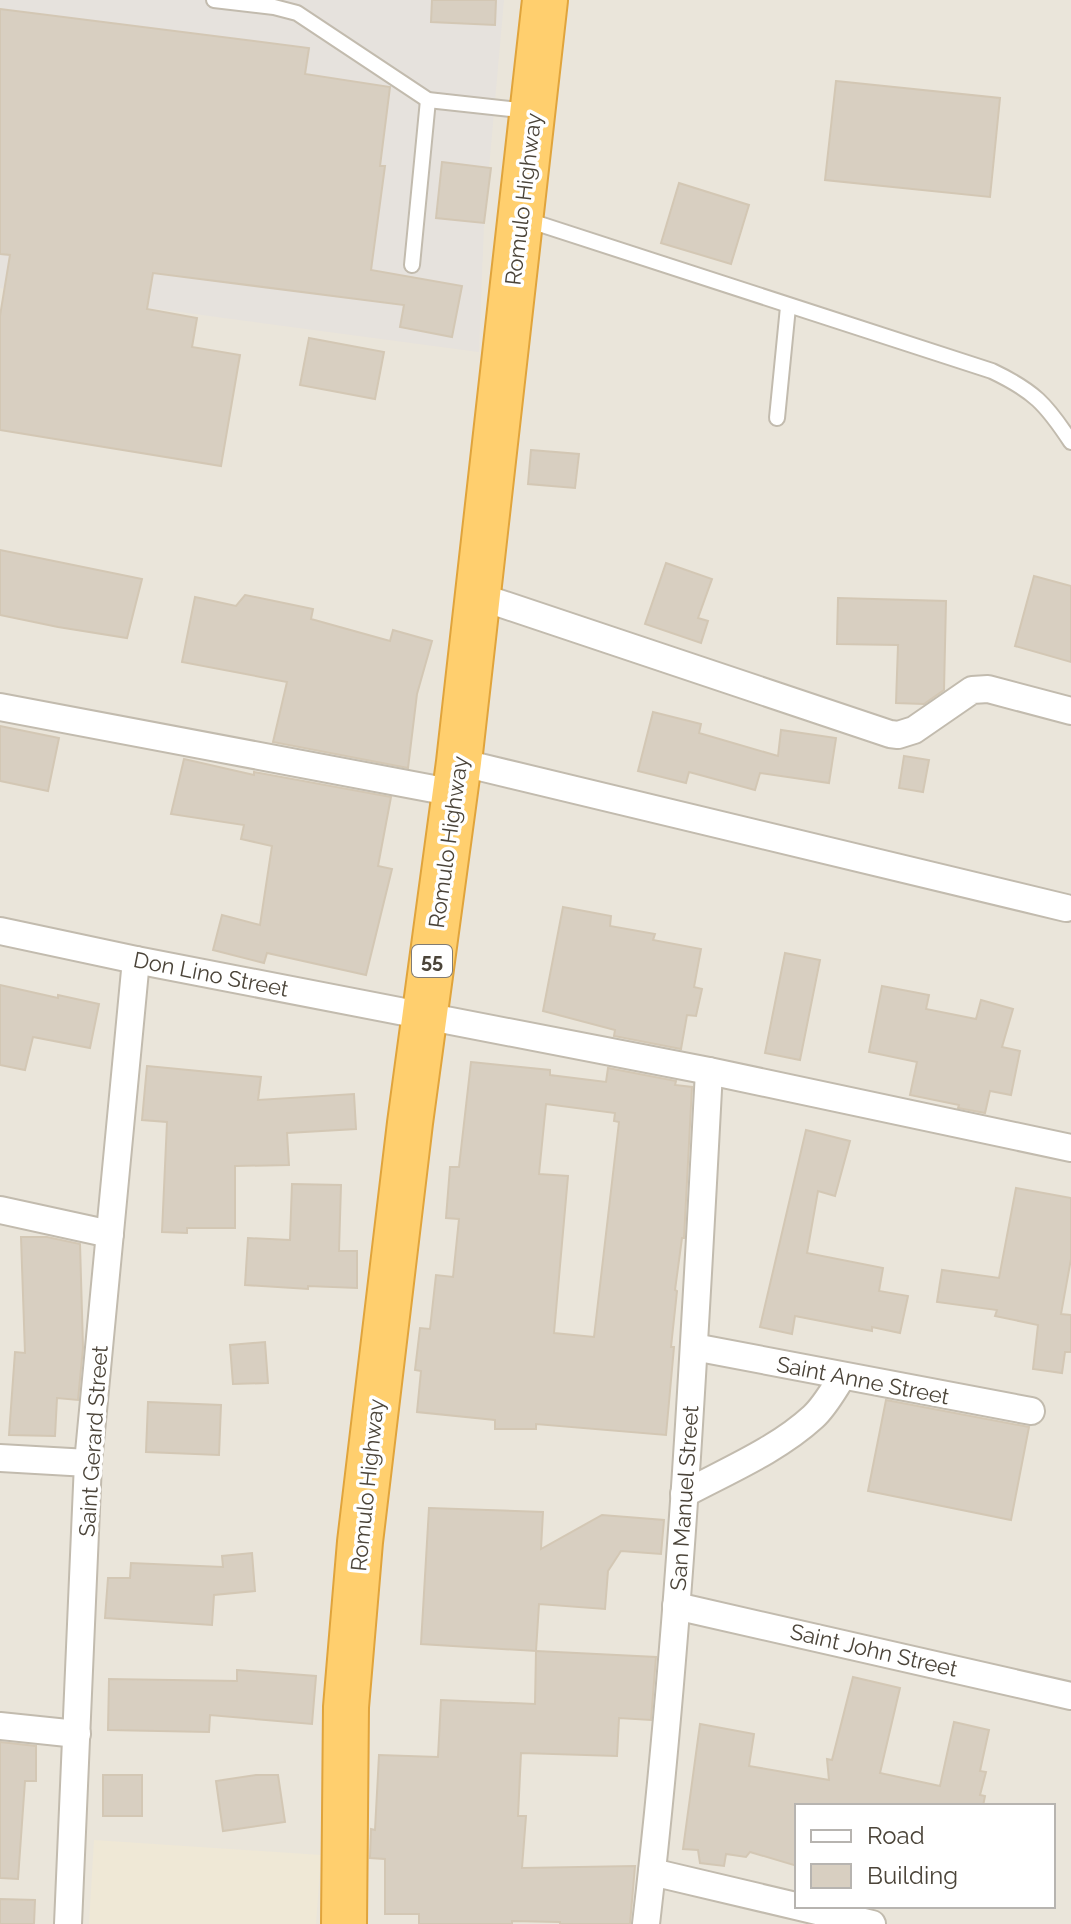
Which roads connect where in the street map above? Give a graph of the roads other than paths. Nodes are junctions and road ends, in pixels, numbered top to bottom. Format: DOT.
graph roads {
  1 [pos="214,0"];
  2 [pos="545,0"];
  3 [pos="428,100"];
  4 [pos="533,111"];
  5 [pos="520,218"];
  6 [pos="412,265"];
  7 [pos="788,307"];
  8 [pos="777,418"];
  9 [pos="1071,442"];
  10 [pos="478,596"];
  11 [pos="0,707"];
  12 [pos="1071,711"];
  13 [pos="457,778"];
  14 [pos="1066,908"];
  15 [pos="0,931"];
  16 [pos="136,960"];
  17 [pos="424,1014"];
  18 [pos="709,1071"];
  19 [pos="1071,1148"];
  20 [pos="0,1210"];
  21 [pos="110,1234"];
  22 [pos="694,1347"];
  23 [pos="842,1377"];
  24 [pos="1031,1411"];
  25 [pos="0,1458"];
  26 [pos="88,1463"];
  27 [pos="684,1494"];
  28 [pos="676,1606"];
  29 [pos="1071,1696"];
  30 [pos="0,1726"];
  31 [pos="77,1734"];
  32 [pos="652,1872"];
  33 [pos="795,1906"];
  34 [pos="804,1908"];
  35 [pos="68,1924"];
  36 [pos="344,1924"];
  37 [pos="646,1924"];
  38 [pos="872,1924"];
  1 -- 3 [label="lane"];
  2 -- 4 [label="highway, Romulo Highway / 55"];
  3 -- 4 [label="lane"];
  3 -- 6 [label="lane"];
  4 -- 5 [label="highway, Romulo Highway / 55"];
  5 -- 7 [label="lane"];
  5 -- 10 [label="highway, Romulo Highway / 55"];
  7 -- 8 [label="lane"];
  7 -- 9 [label="lane"];
  10 -- 12 [label="street"];
  10 -- 13 [label="highway, Romulo Highway / 55"];
  11 -- 13 [label="street"];
  13 -- 14 [label="street"];
  13 -- 17 [label="highway, Romulo Highway / 55"];
  15 -- 16 [label="street, Don Lino Street"];
  16 -- 17 [label="street, Don Lino Street"];
  16 -- 21 [label="street, Saint Gerard Street"];
  17 -- 18 [label="street, Don Lino Street"];
  17 -- 36 [label="highway, Romulo Highway / 55"];
  18 -- 19 [label="street, Don Lino Street"];
  18 -- 22 [label="street, San Manuel Street"];
  20 -- 21 [label="street"];
  21 -- 26 [label="street, Saint Gerard Street"];
  22 -- 23 [label="street, Saint Anne Street"];
  22 -- 27 [label="street, San Manuel Street"];
  23 -- 24 [label="street, Saint Anne Street"];
  23 -- 27 [label="street"];
  25 -- 26 [label="street"];
  26 -- 31 [label="street, Saint Gerard Street"];
  27 -- 28 [label="street, San Manuel Street"];
  28 -- 29 [label="street, Saint John Street"];
  28 -- 32 [label="street, San Manuel Street"];
  30 -- 31 [label="street"];
  31 -- 35 [label="street, Saint Gerard Street"];
  32 -- 33 [label="street"];
  32 -- 37 [label="street, San Manuel Street"];
  34 -- 38 [label="street"];
}
